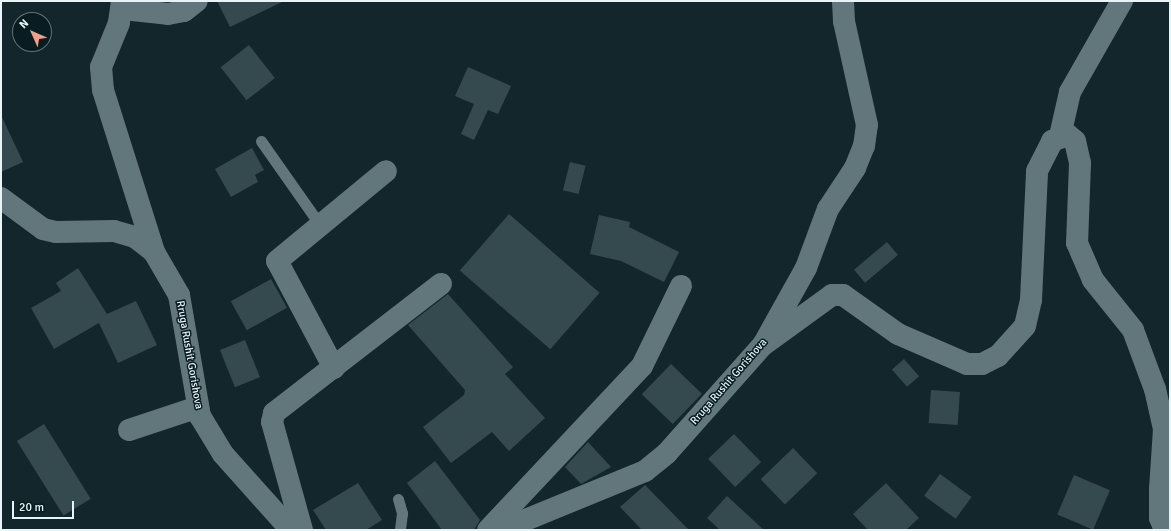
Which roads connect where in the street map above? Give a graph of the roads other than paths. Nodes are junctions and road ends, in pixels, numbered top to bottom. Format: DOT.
graph roads {
  1 [pos="197,1"];
  2 [pos="843,1"];
  3 [pos="1122,1"];
  4 [pos="123,5"];
  5 [pos="1060,136"];
  6 [pos="261,141"];
  7 [pos="386,171"];
  8 [pos="1,198"];
  9 [pos="320,225"];
  10 [pos="154,252"];
  11 [pos="441,284"];
  12 [pos="681,286"];
  13 [pos="763,345"];
  14 [pos="334,368"];
  15 [pos="198,407"];
  16 [pos="129,430"];
  17 [pos="398,500"];
  18 [pos="291,530"];
  19 [pos="302,530"];
  20 [pos="400,530"];
  21 [pos="488,530"];
  22 [pos="501,530"];
  23 [pos="1165,530"];
  1 -- 4 [label="street"];
  2 -- 13 [label="street, Rruga Rushit Gorishova"];
  3 -- 5 [label="street"];
  4 -- 10 [label="street"];
  5 -- 13 [label="street"];
  5 -- 23 [label="street"];
  6 -- 9 [label="lane"];
  7 -- 9 [label="street"];
  8 -- 10 [label="street, Rruga Rushit Gorishova"];
  9 -- 14 [label="street"];
  10 -- 15 [label="street, Rruga Rushit Gorishova"];
  11 -- 14 [label="street"];
  12 -- 21 [label="street"];
  13 -- 22 [label="street, Rruga Rushit Gorishova"];
  14 -- 19 [label="street"];
  15 -- 16 [label="street"];
  15 -- 18 [label="street, Rruga Rushit Gorishova"];
  17 -- 20 [label="lane"];
}
